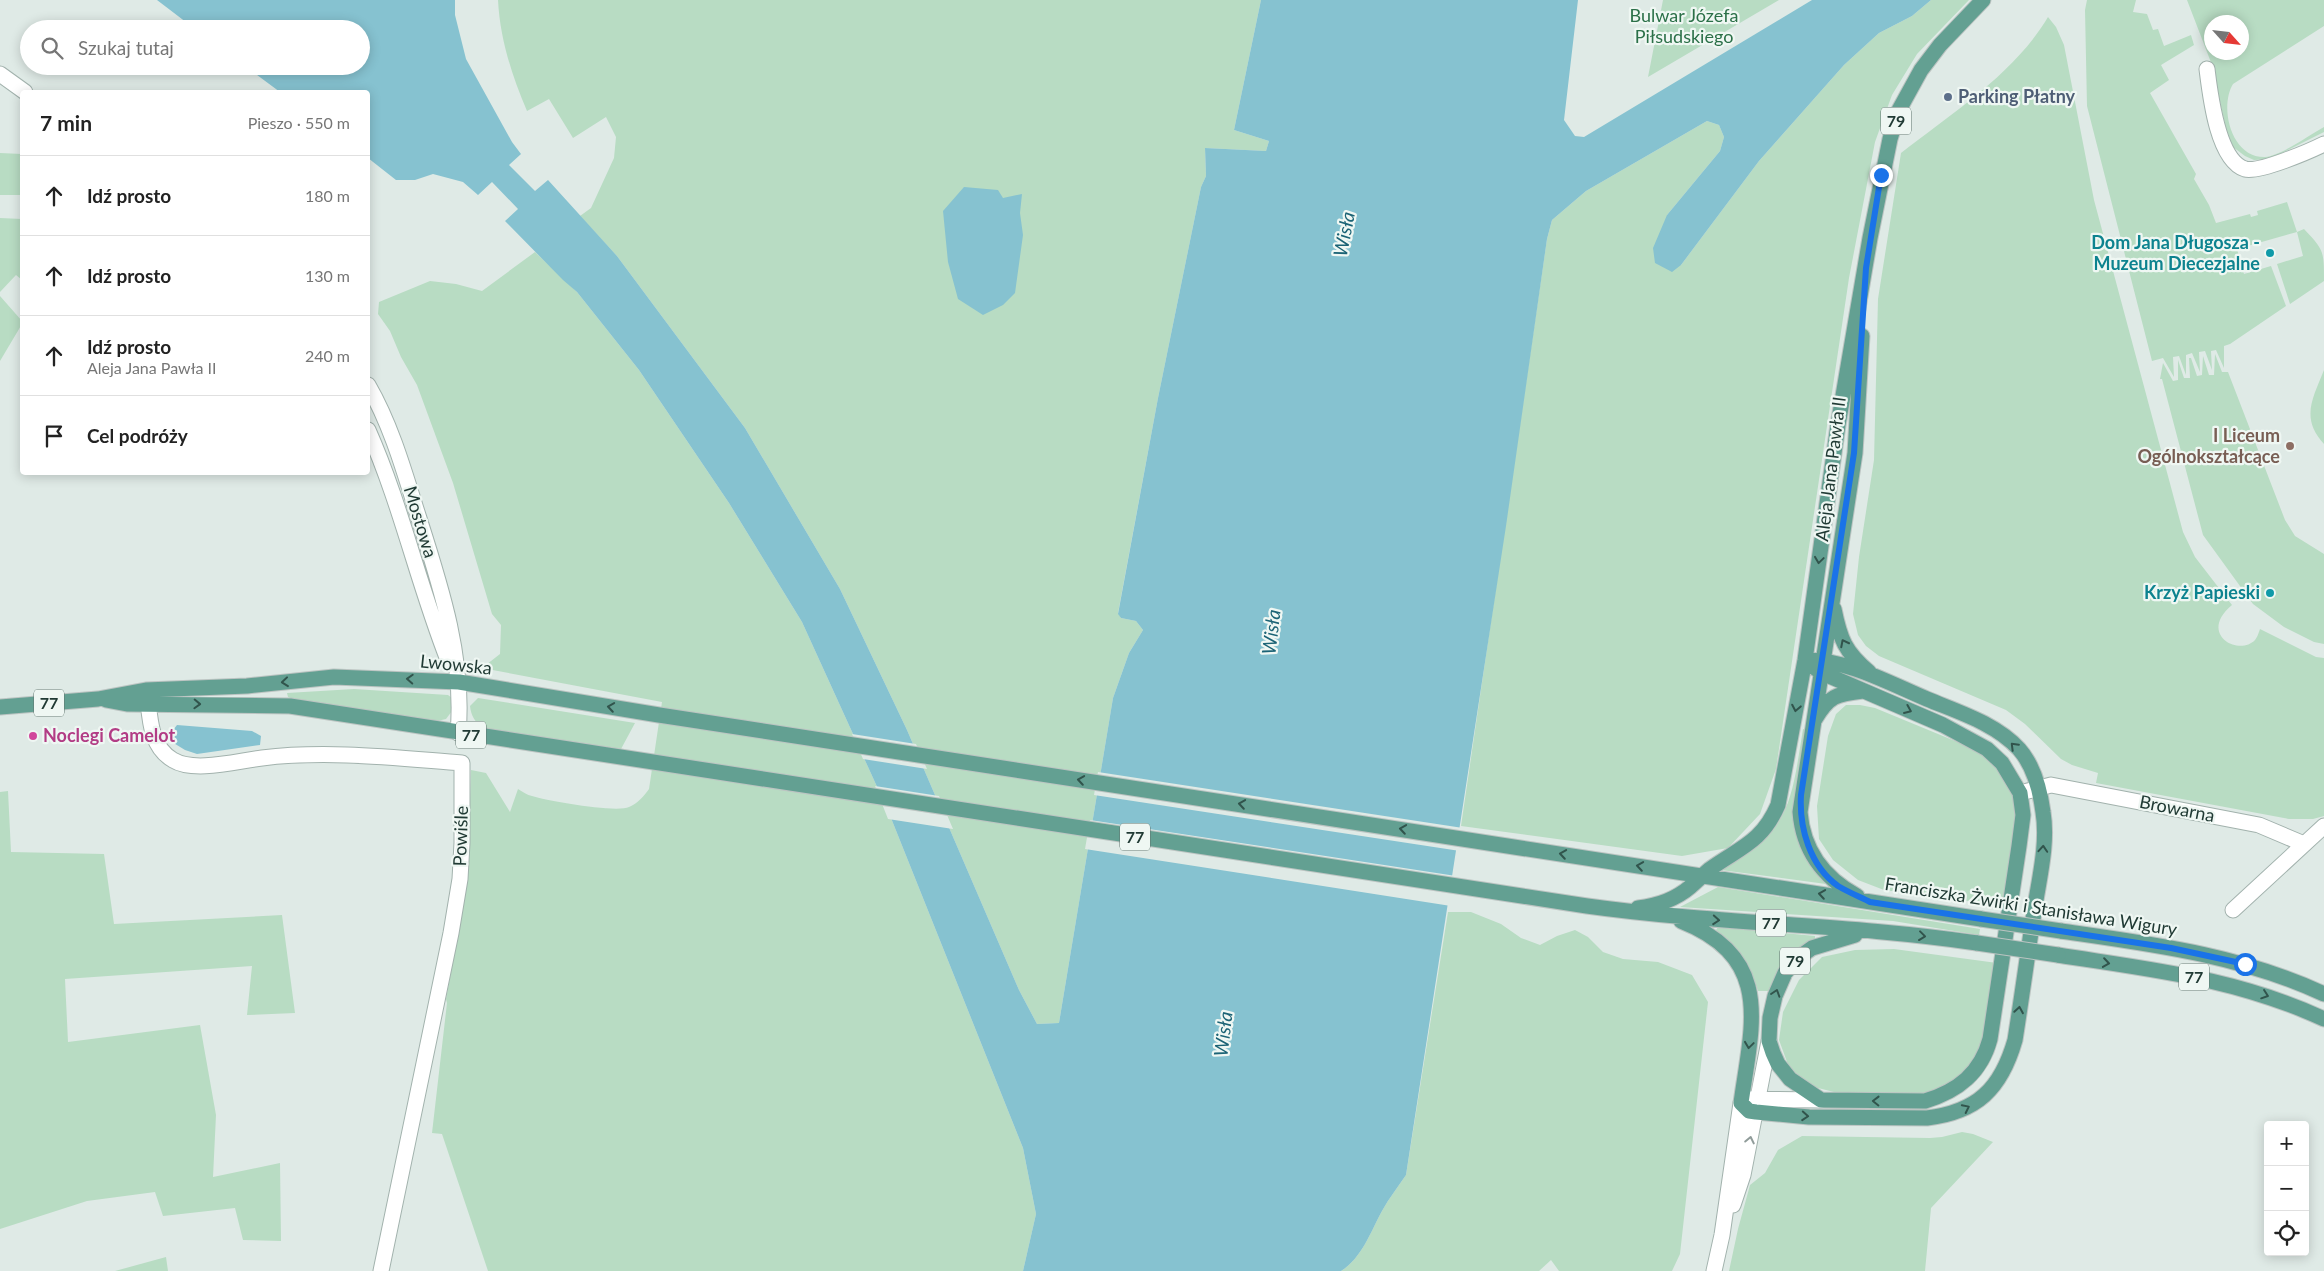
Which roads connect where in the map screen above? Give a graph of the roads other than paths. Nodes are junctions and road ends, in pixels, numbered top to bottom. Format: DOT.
graph roads {
  1 [pos="1983,0"];
  2 [pos="2207,69"];
  3 [pos="0,74"];
  4 [pos="22,90"];
  5 [pos="2324,144"];
  6 [pos="1866,268"];
  7 [pos="370,389"];
  8 [pos="370,435"];
  9 [pos="1832,599"];
  10 [pos="1805,660"];
  11 [pos="456,665"];
  12 [pos="1821,666"];
  13 [pos="1874,677"];
  14 [pos="459,682"];
  15 [pos="246,686"];
  16 [pos="1863,691"];
  17 [pos="147,697"];
  18 [pos="290,706"];
  19 [pos="0,707"];
  20 [pos="1813,722"];
  21 [pos="458,733"];
  22 [pos="2039,787"];
  23 [pos="2020,793"];
  24 [pos="2324,826"];
  25 [pos="2304,844"];
  26 [pos="1726,860"];
  27 [pos="1670,870"];
  28 [pos="1702,875"];
  29 [pos="1870,902"];
  30 [pos="1616,910"];
  31 [pos="2233,910"];
  32 [pos="1668,916"];
  33 [pos="1874,931"];
  34 [pos="2324,994"];
  35 [pos="2324,1019"];
  36 [pos="1768,1041"];
  37 [pos="1821,1100"];
  38 [pos="1741,1103"];
  39 [pos="1757,1106"];
  40 [pos="1722,1235"];
  41 [pos="381,1271"];
  42 [pos="1714,1271"];
  1 -- 6 [label="main road, Aleja Jana Pawła II / 79"];
  2 -- 5 [label="street"];
  3 -- 4 [label="street"];
  6 -- 9 [label="main road, Aleja Jana Pawła II / 79"];
  6 -- 10 [label="main road, Aleja Jana Pawła II / 79, one-way"];
  7 -- 11 [label="street, Mostowa"];
  8 -- 11 [label="street, Mostowa"];
  9 -- 12 [label="main road, Aleja Jana Pawła II / 79"];
  13 -- 9 [label="main road, one-way"];
  10 -- 12 [label="main road"];
  10 -- 26 [label="main road, Aleja Jana Pawła II, one-way"];
  11 -- 14 [label="street, Mostowa"];
  12 -- 13 [label="main road"];
  12 -- 16 [label="main road"];
  12 -- 20 [label="main road, 79"];
  22 -- 13 [label="main road, one-way"];
  14 -- 15 [label="main road, Lwowska / 77, one-way"];
  14 -- 21 [label="street, Mostowa"];
  27 -- 14 [label="main road, Lwowska / 77, one-way"];
  15 -- 17 [label="main road, Lwowska / 77"];
  15 -- 18 [label="main road, Lwowska / 77"];
  16 -- 20 [label="main road"];
  16 -- 23 [label="main road, one-way"];
  17 -- 18 [label="main road, Lwowska / 77, one-way"];
  17 -- 19 [label="main road, Lwowska / 77"];
  17 -- 41 [label="street, Powiśle"];
  18 -- 21 [label="main road, Lwowska / 77"];
  20 -- 29 [label="main road, 79"];
  21 -- 30 [label="main road, Lwowska / 77"];
  22 -- 23 [label="street, Browarna"];
  22 -- 25 [label="street, Browarna"];
  39 -- 22 [label="main road, one-way"];
  23 -- 37 [label="main road, one-way"];
  24 -- 25 [label="street"];
  25 -- 31 [label="street"];
  26 -- 27 [label="main road"];
  26 -- 28 [label="main road, Aleja Jana Pawła II"];
  27 -- 28 [label="main road, 77"];
  29 -- 28 [label="main road, Franciszka Żwirki i Stanisława Wigury / 77, one-way"];
  28 -- 30 [label="main road, 77"];
  29 -- 34 [label="main road, Franciszka Żwirki i Stanisława Wigury / 77, bridge"];
  30 -- 32 [label="main road, 77"];
  32 -- 33 [label="main road, 77, one-way"];
  32 -- 38 [label="main road, one-way"];
  33 -- 35 [label="main road, 77, one-way, bridge"];
  36 -- 33 [label="main road, 79, one-way"];
  36 -- 37 [label="main road"];
  36 -- 39 [label="street"];
  37 -- 39 [label="street"];
  38 -- 39 [label="main road"];
  38 -- 40 [label="street"];
  40 -- 39 [label="street, one-way"];
  40 -- 42 [label="street"];
}
